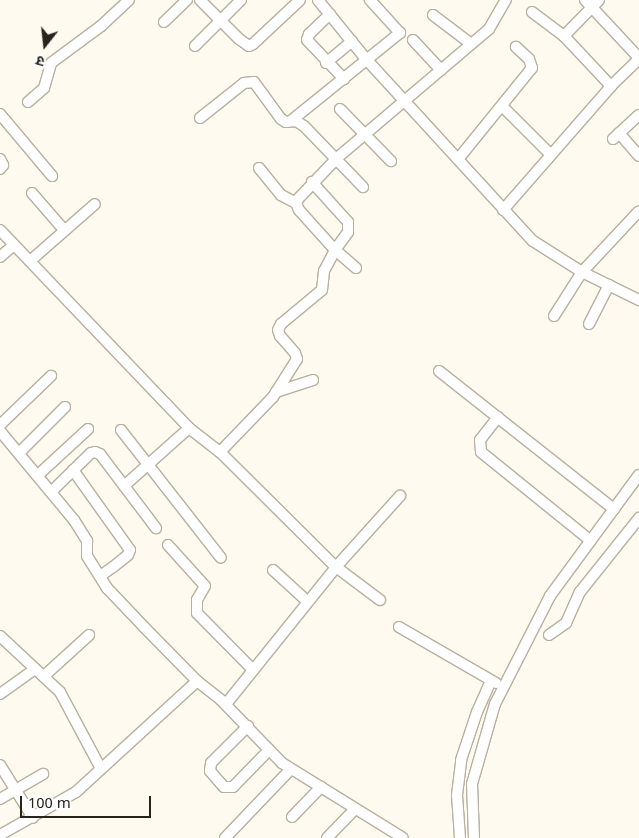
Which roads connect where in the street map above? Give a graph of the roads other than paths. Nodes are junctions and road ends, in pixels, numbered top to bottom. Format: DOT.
graph roads {
  1 [pos="129,0"];
  2 [pos="187,0"];
  3 [pos="200,0"];
  4 [pos="241,0"];
  5 [pos="300,0"];
  6 [pos="318,0"];
  7 [pos="370,0"];
  8 [pos="506,0"];
  9 [pos="592,3"];
  10 [pos="532,12"];
  11 [pos="330,14"];
  12 [pos="433,15"];
  13 [pos="220,20"];
  14 [pos="164,22"];
  15 [pos="564,36"];
  16 [pos="413,40"];
  17 [pos="352,41"];
  18 [pos="471,44"];
  19 [pos="195,46"];
  20 [pos="516,46"];
  21 [pos="639,58"];
  22 [pos="366,59"];
  23 [pos="326,63"];
  24 [pos="441,70"];
  25 [pos="344,79"];
  26 [pos="611,86"];
  27 [pos="405,100"];
  28 [pos="28,102"];
  29 [pos="502,106"];
  30 [pos="340,109"];
  31 [pos="0,114"];
  32 [pos="638,117"];
  33 [pos="200,118"];
  34 [pos="292,120"];
  35 [pos="366,134"];
  36 [pos="551,155"];
  37 [pos="639,156"];
  38 [pos="337,158"];
  39 [pos="459,158"];
  40 [pos="0,159"];
  41 [pos="391,161"];
  42 [pos="259,168"];
  43 [pos="0,169"];
  44 [pos="52,176"];
  45 [pos="312,182"];
  46 [pos="363,186"];
  47 [pos="32,192"];
  48 [pos="296,203"];
  49 [pos="95,204"];
  50 [pos="503,210"];
  51 [pos="639,211"];
  52 [pos="0,230"];
  53 [pos="64,230"];
  54 [pos="14,245"];
  55 [pos="335,250"];
  56 [pos="0,257"];
  57 [pos="30,261"];
  58 [pos="356,268"];
  59 [pos="582,272"];
  60 [pos="609,285"];
  61 [pos="639,300"];
  62 [pos="554,316"];
  63 [pos="589,324"];
  64 [pos="439,371"];
  65 [pos="52,376"];
  66 [pos="313,380"];
  67 [pos="276,392"];
  68 [pos="65,407"];
  69 [pos="498,417"];
  70 [pos="0,425"];
  71 [pos="190,428"];
  72 [pos="88,429"];
  73 [pos="121,430"];
  74 [pos="0,431"];
  75 [pos="220,452"];
  76 [pos="19,453"];
  77 [pos="149,464"];
  78 [pos="73,470"];
  79 [pos="639,475"];
  80 [pos="38,476"];
  81 [pos="124,486"];
  82 [pos="52,491"];
  83 [pos="400,496"];
  84 [pos="614,508"];
  85 [pos="639,518"];
  86 [pos="156,528"];
  87 [pos="591,541"];
  88 [pos="168,545"];
  89 [pos="221,558"];
  90 [pos="336,567"];
  91 [pos="273,570"];
  92 [pos="100,576"];
  93 [pos="380,600"];
  94 [pos="308,602"];
  95 [pos="399,627"];
  96 [pos="89,635"];
  97 [pos="549,635"];
  98 [pos="0,636"];
  99 [pos="35,669"];
  100 [pos="253,670"];
  101 [pos="44,676"];
  102 [pos="197,680"];
  103 [pos="491,681"];
  104 [pos="503,687"];
  105 [pos="0,694"];
  106 [pos="226,704"];
  107 [pos="248,726"];
  108 [pos="269,750"];
  109 [pos="0,765"];
  110 [pos="100,767"];
  111 [pos="290,770"];
  112 [pos="44,774"];
  113 [pos="321,787"];
  114 [pos="17,790"];
  115 [pos="0,799"];
  116 [pos="355,808"];
  117 [pos="292,817"];
  118 [pos="33,818"];
  119 [pos="0,835"];
  120 [pos="391,835"];
  121 [pos="225,838"];
  122 [pos="327,838"];
  123 [pos="403,838"];
  124 [pos="460,838"];
  125 [pos="474,838"];
  1 -- 28 [label="street"];
  2 -- 14 [label="street"];
  3 -- 13 [label="street"];
  4 -- 13 [label="street"];
  5 -- 13 [label="street"];
  6 -- 11 [label="street"];
  7 -- 22 [label="street"];
  8 -- 18 [label="street"];
  9 -- 15 [label="street"];
  9 -- 21 [label="street"];
  10 -- 15 [label="street"];
  11 -- 17 [label="street"];
  11 -- 23 [label="street"];
  12 -- 18 [label="street"];
  13 -- 19 [label="street"];
  15 -- 26 [label="street"];
  16 -- 24 [label="street"];
  17 -- 22 [label="street"];
  17 -- 23 [label="street"];
  18 -- 24 [label="street"];
  20 -- 29 [label="street"];
  21 -- 26 [label="street"];
  22 -- 25 [label="street"];
  22 -- 27 [label="street"];
  23 -- 25 [label="street"];
  24 -- 27 [label="street"];
  25 -- 34 [label="street"];
  26 -- 36 [label="street"];
  27 -- 35 [label="street"];
  27 -- 39 [label="street"];
  29 -- 36 [label="street"];
  29 -- 39 [label="street"];
  30 -- 35 [label="street"];
  31 -- 44 [label="street"];
  32 -- 37 [label="street"];
  33 -- 34 [label="street"];
  34 -- 38 [label="street"];
  35 -- 38 [label="street"];
  35 -- 41 [label="street"];
  36 -- 50 [label="street"];
  38 -- 45 [label="street"];
  38 -- 46 [label="street"];
  39 -- 50 [label="street"];
  40 -- 43 [label="street"];
  42 -- 48 [label="street"];
  45 -- 48 [label="street"];
  45 -- 55 [label="street"];
  47 -- 53 [label="street"];
  48 -- 55 [label="street"];
  49 -- 53 [label="street"];
  50 -- 59 [label="street"];
  51 -- 59 [label="street"];
  52 -- 54 [label="street"];
  53 -- 57 [label="street"];
  54 -- 56 [label="street"];
  54 -- 57 [label="street"];
  55 -- 58 [label="street"];
  55 -- 67 [label="street"];
  57 -- 71 [label="street"];
  59 -- 60 [label="street"];
  59 -- 62 [label="street"];
  60 -- 61 [label="street"];
  60 -- 63 [label="street"];
  64 -- 69 [label="street"];
  65 -- 70 [label="street"];
  66 -- 67 [label="street"];
  67 -- 75 [label="street"];
  68 -- 76 [label="street"];
  69 -- 84 [label="street"];
  69 -- 87 [label="street"];
  71 -- 75 [label="street"];
  71 -- 77 [label="street"];
  72 -- 80 [label="street"];
  73 -- 77 [label="street"];
  74 -- 76 [label="street"];
  75 -- 90 [label="street"];
  76 -- 80 [label="street"];
  77 -- 81 [label="street"];
  77 -- 89 [label="street"];
  78 -- 81 [label="street"];
  78 -- 82 [label="street"];
  78 -- 92 [label="street"];
  79 -- 84 [label="street"];
  80 -- 82 [label="street"];
  81 -- 86 [label="street"];
  82 -- 92 [label="street"];
  83 -- 90 [label="street"];
  84 -- 87 [label="street"];
  85 -- 97 [label="street"];
  87 -- 104 [label="street"];
  88 -- 100 [label="street"];
  90 -- 93 [label="street"];
  90 -- 94 [label="street"];
  91 -- 94 [label="street"];
  92 -- 102 [label="street"];
  94 -- 100 [label="street"];
  95 -- 103 [label="street"];
  96 -- 101 [label="street"];
  98 -- 99 [label="street"];
  99 -- 101 [label="street"];
  99 -- 105 [label="street"];
  100 -- 106 [label="street"];
  101 -- 110 [label="street"];
  102 -- 106 [label="street"];
  102 -- 110 [label="street"];
  103 -- 104 [label="street"];
  103 -- 124 [label="street"];
  104 -- 125 [label="street"];
  106 -- 107 [label="street"];
  107 -- 108 [label="street"];
  107 -- 108 [label="street"];
  108 -- 111 [label="street"];
  109 -- 114 [label="street"];
  110 -- 118 [label="street"];
  111 -- 113 [label="street"];
  111 -- 121 [label="street"];
  112 -- 114 [label="street"];
  113 -- 116 [label="street"];
  113 -- 117 [label="street"];
  114 -- 115 [label="street"];
  114 -- 118 [label="street"];
  116 -- 120 [label="street"];
  116 -- 122 [label="street"];
  118 -- 119 [label="street"];
  120 -- 123 [label="street"];
}
